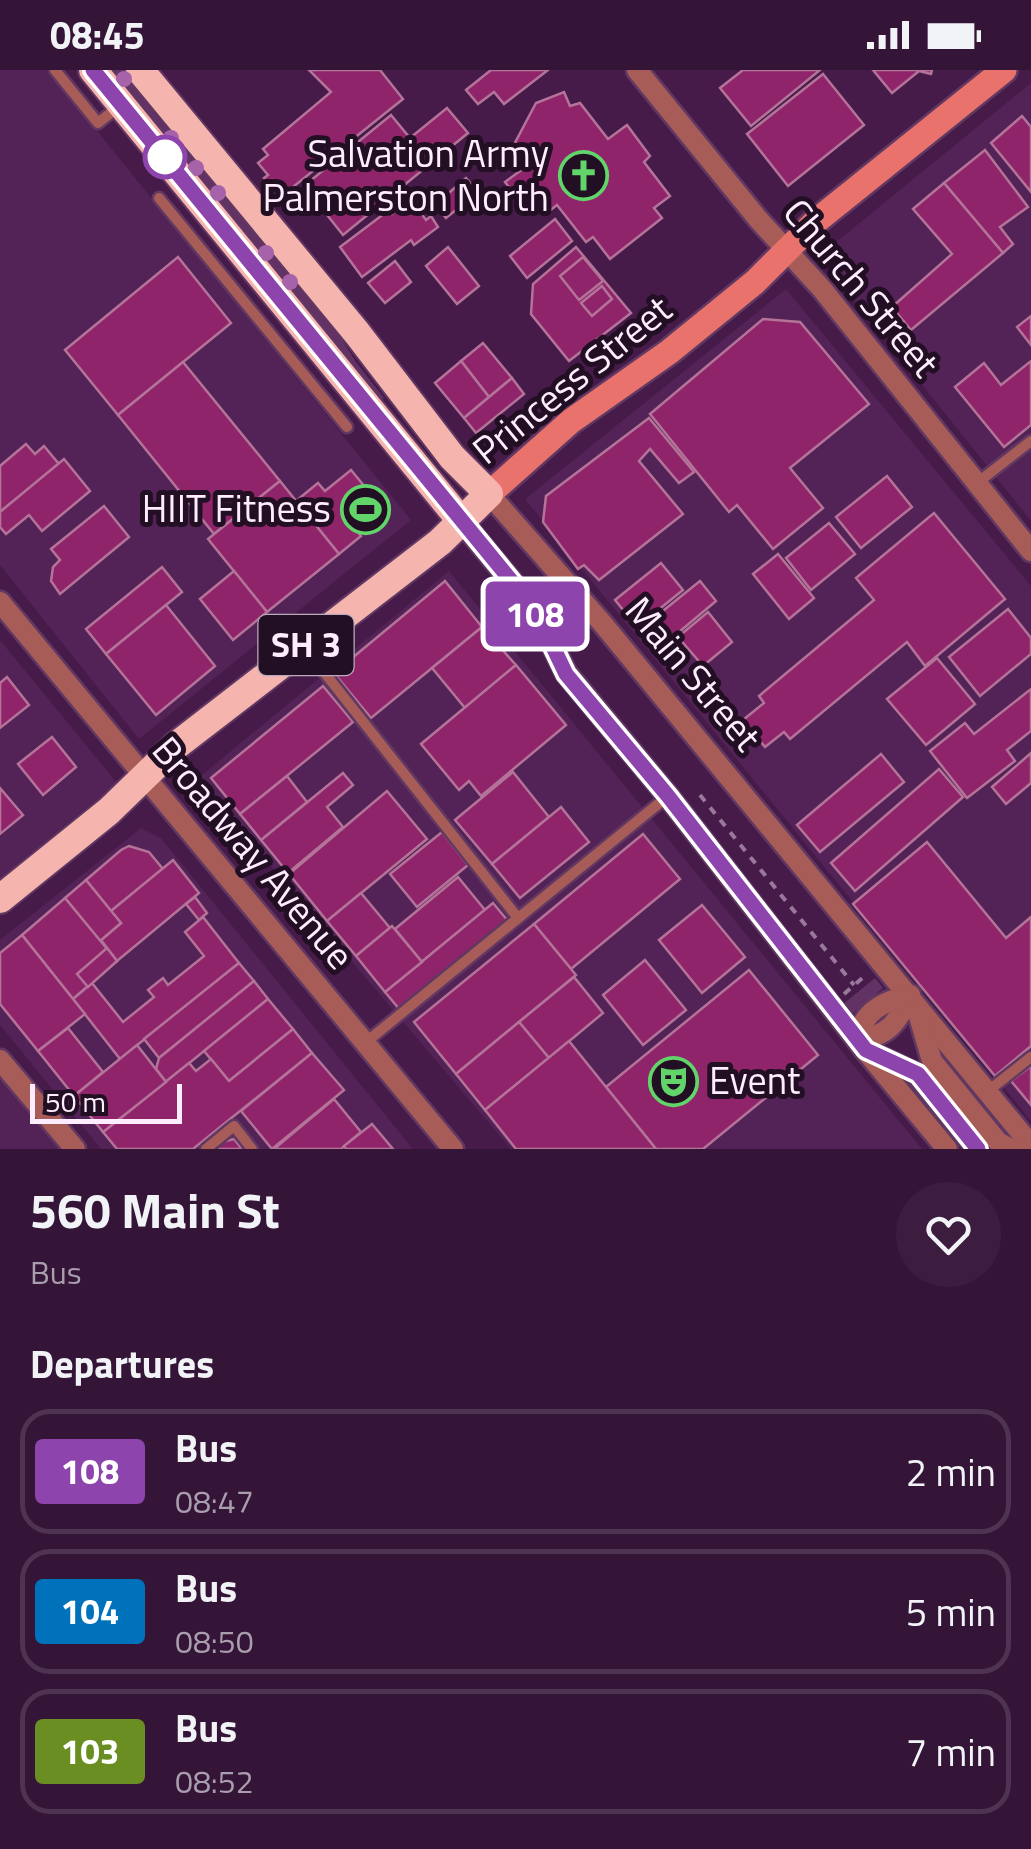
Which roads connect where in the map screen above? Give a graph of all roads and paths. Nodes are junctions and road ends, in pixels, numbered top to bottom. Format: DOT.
graph roads {
  1 [pos="55,70"];
  2 [pos="93,70"];
  3 [pos="140,70"];
  4 [pos="636,70"];
  5 [pos="1004,70"];
  6 [pos="122,105"];
  7 [pos="159,198"];
  8 [pos="237,246"];
  9 [pos="786,250"];
  10 [pos="214,264"];
  11 [pos="298,321"];
  12 [pos="273,340"];
  13 [pos="347,427"];
  14 [pos="1031,441"];
  15 [pos="976,484"];
  16 [pos="489,494"];
  17 [pos="462,522"];
  18 [pos="1031,550"];
  19 [pos="0,602"];
  20 [pos="304,646"];
  21 [pos="146,777"];
  22 [pos="700,795"];
  23 [pos="668,796"];
  24 [pos="0,899"];
  25 [pos="518,918"];
  26 [pos="868,973"];
  27 [pos="854,986"];
  28 [pos="840,997"];
  29 [pos="912,999"];
  30 [pos="365,1043"];
  31 [pos="861,1045"];
  32 [pos="1031,1057"];
  33 [pos="0,1060"];
  34 [pos="988,1092"];
  35 [pos="1031,1145"];
  36 [pos="75,1149"];
  37 [pos="206,1149"];
  38 [pos="252,1149"];
  39 [pos="453,1149"];
  40 [pos="947,1149"];
  41 [pos="978,1149"];
  42 [pos="1011,1149"];
  1 -- 6 [label="lane"];
  2 -- 6 [label="highway"];
  3 -- 16 [label="highway, Main Street"];
  4 -- 9 [label="street, Church Street"];
  5 -- 9 [label="main road, Princess Street"];
  6 -- 8 [label="highway"];
  7 -- 10 [label="lane"];
  8 -- 10 [label="lane"];
  8 -- 11 [label="highway"];
  9 -- 15 [label="street, Church Street"];
  9 -- 16 [label="main road, Princess Street"];
  10 -- 12 [label="lane"];
  11 -- 12 [label="lane"];
  11 -- 17 [label="highway"];
  12 -- 13 [label="lane"];
  14 -- 15 [label="lane"];
  15 -- 18 [label="street, Church Street"];
  16 -- 17 [label="highway, Princess Street / SH 3"];
  16 -- 29 [label="street, Main Street"];
  17 -- 20 [label="highway, Princess Street / SH 3"];
  17 -- 23 [label="street"];
  19 -- 21 [label="street, Broadway Avenue"];
  20 -- 21 [label="highway, Princess Street / SH 3"];
  20 -- 25 [label="lane"];
  21 -- 24 [label="highway, Princess Street / SH 3"];
  21 -- 30 [label="street, Broadway Avenue"];
  22 -- 27 [label="path"];
  23 -- 25 [label="lane"];
  23 -- 31 [label="street"];
  25 -- 30 [label="lane"];
  26 -- 27 [label="path"];
  27 -- 28 [label="path"];
  29 -- 31 [label="street"];
  29 -- 34 [label="street, Main Street"];
  29 -- 42 [label="street"];
  30 -- 39 [label="street, Broadway Avenue"];
  31 -- 40 [label="street"];
  31 -- 41 [label="street"];
  32 -- 34 [label="lane"];
  33 -- 36 [label="street"];
  34 -- 35 [label="street, Main Street"];
  37 -- 38 [label="lane"];
}
